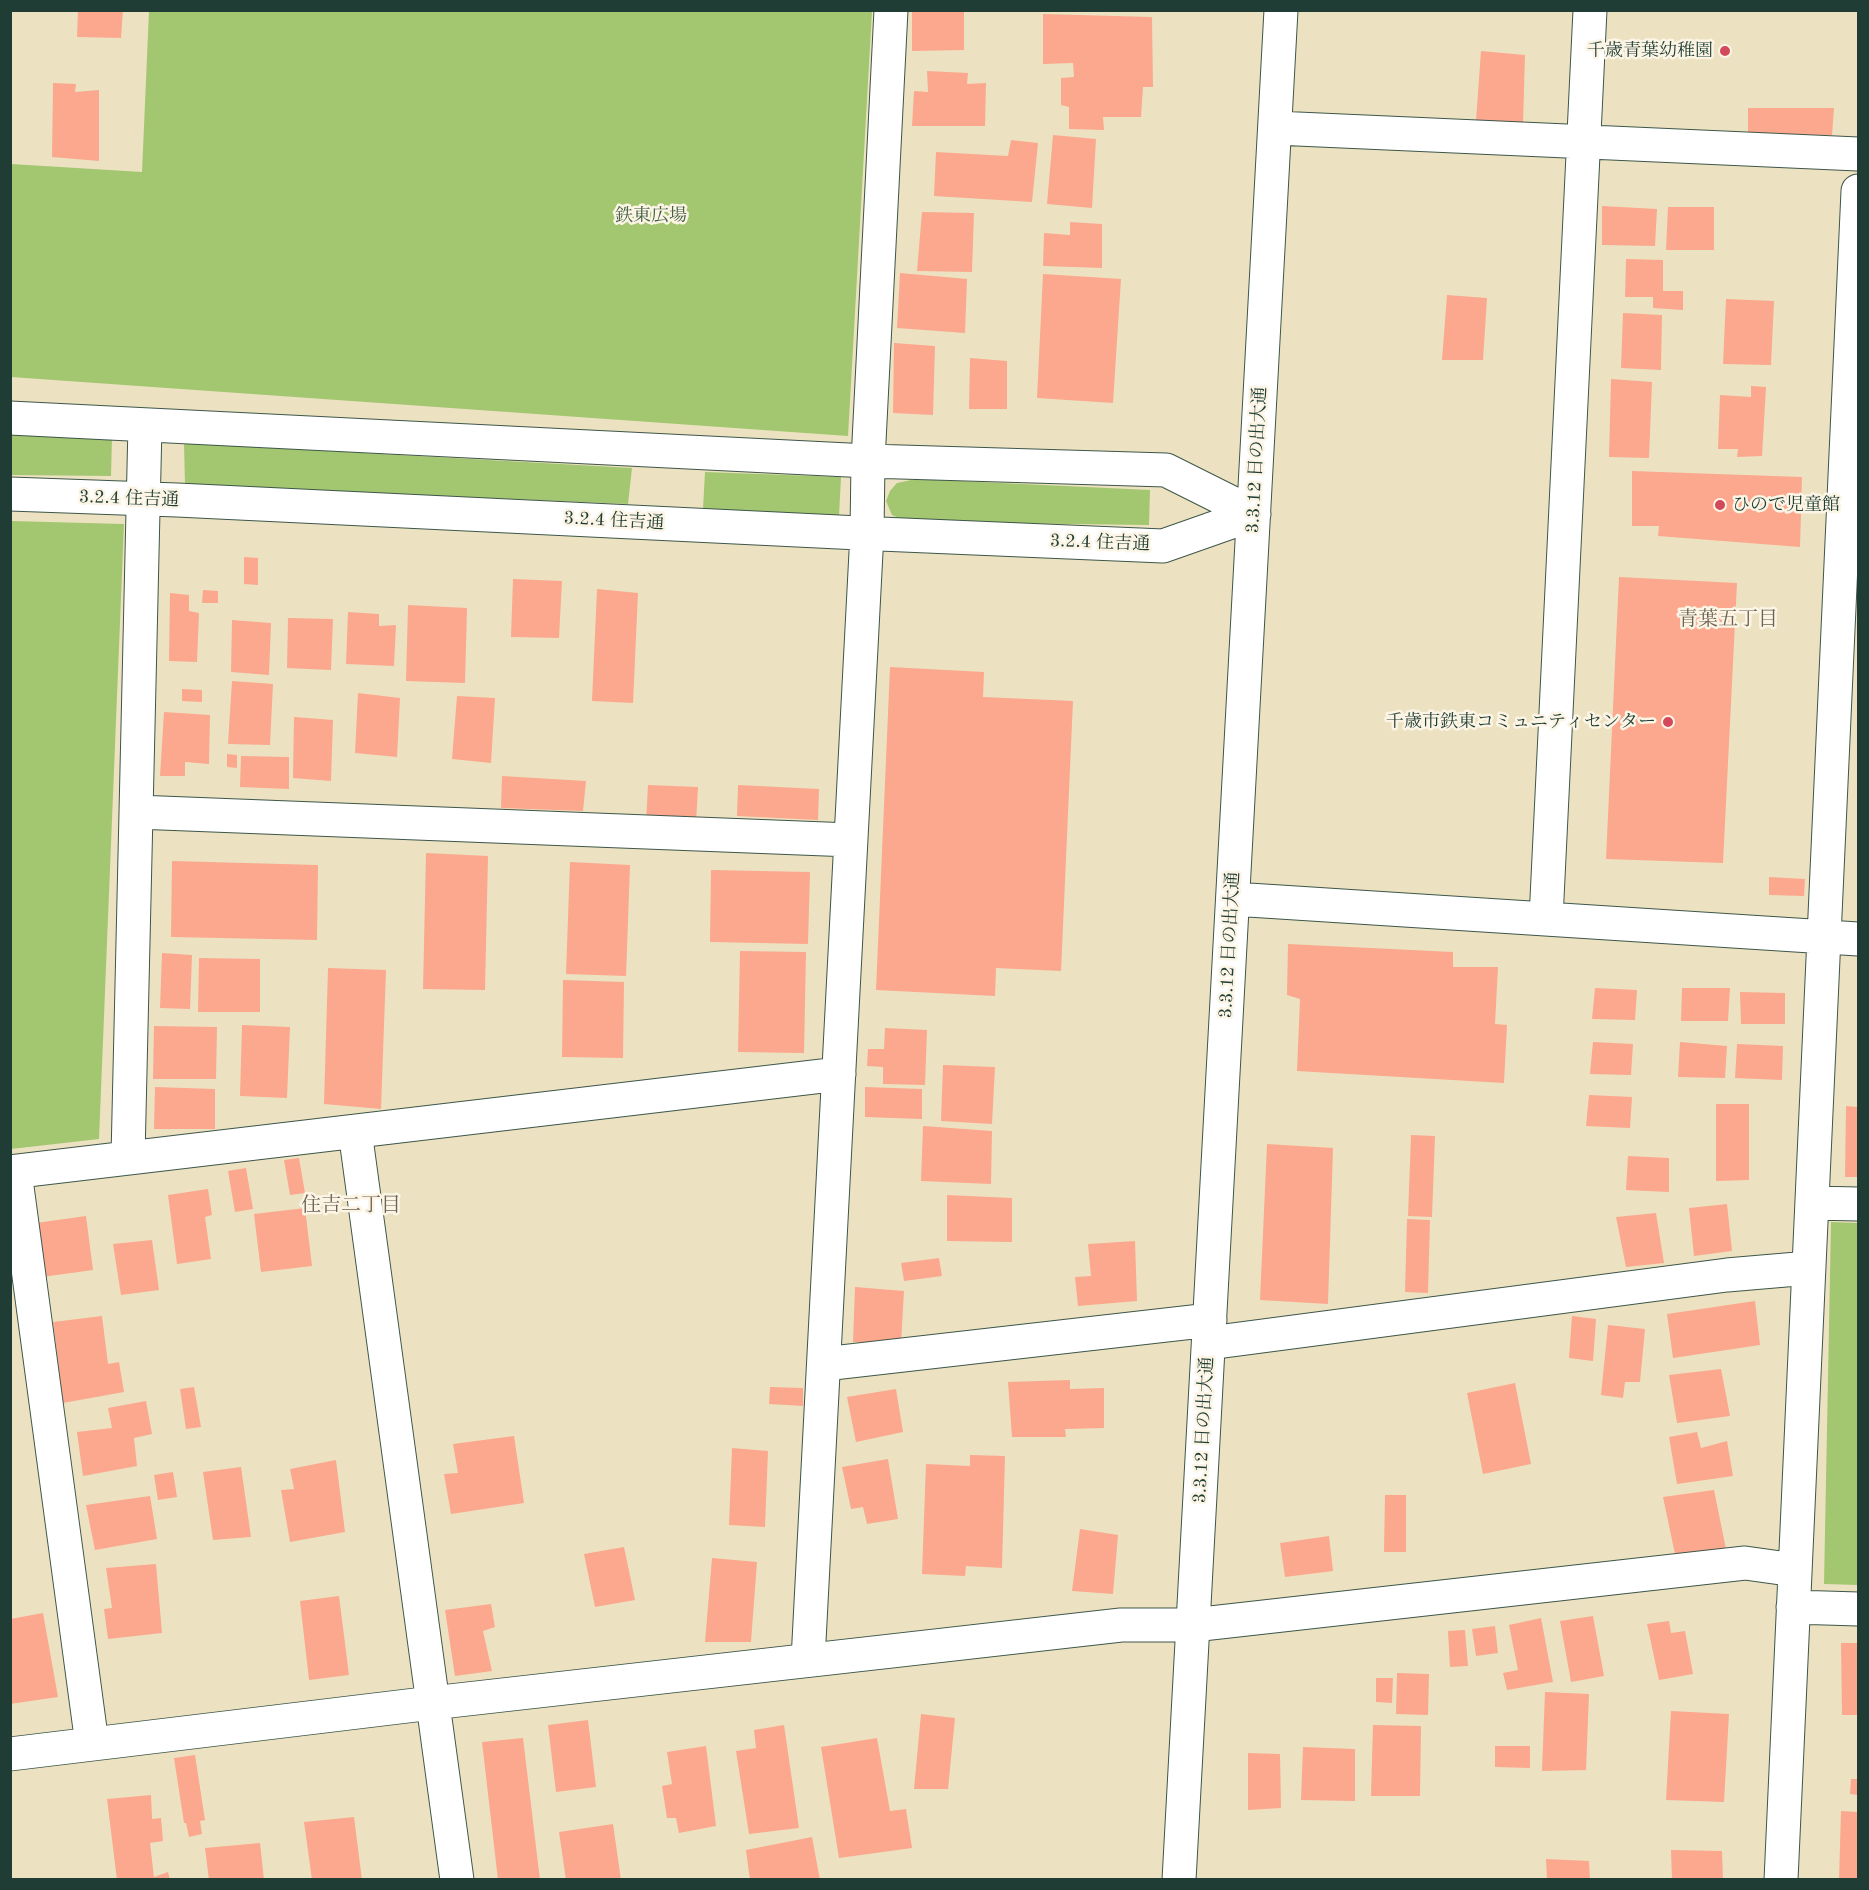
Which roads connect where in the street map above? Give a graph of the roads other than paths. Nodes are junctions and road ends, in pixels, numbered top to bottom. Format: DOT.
graph roads {
  1 [pos="891,10"];
  2 [pos="1281,10"];
  3 [pos="1590,10"];
  4 [pos="1275,128"];
  5 [pos="1585,142"];
  6 [pos="1858,154"];
  7 [pos="1858,191"];
  8 [pos="10,418"];
  9 [pos="145,425"];
  10 [pos="868,460"];
  11 [pos="10,494"];
  12 [pos="144,499"];
  13 [pos="1254,514"];
  14 [pos="867,534"];
  15 [pos="136,812"];
  16 [pos="851,840"];
  17 [pos="1233,899"];
  18 [pos="1546,920"];
  19 [pos="1824,938"];
  20 [pos="1858,939"];
  21 [pos="839,1074"];
  22 [pos="355,1131"];
  23 [pos="128,1157"];
  24 [pos="13,1172"];
  25 [pos="1812,1203"];
  26 [pos="1858,1204"];
  27 [pos="1809,1268"];
  28 [pos="1209,1331"];
  29 [pos="824,1364"];
  30 [pos="1795,1570"];
  31 [pos="1793,1607"];
  32 [pos="1858,1609"];
  33 [pos="1193,1625"];
  34 [pos="808,1660"];
  35 [pos="432,1703"];
  36 [pos="92,1744"];
  37 [pos="10,1754"];
  38 [pos="457,1880"];
  39 [pos="1179,1880"];
  40 [pos="1781,1880"];
  1 -- 10 [label="street"];
  2 -- 4 [label="street, 3.3.12 日の出大通"];
  3 -- 5 [label="street"];
  4 -- 5 [label="street"];
  4 -- 13 [label="street, 3.3.12 日の出大通"];
  5 -- 6 [label="street"];
  5 -- 18 [label="street"];
  7 -- 19 [label="street"];
  8 -- 9 [label="street"];
  9 -- 10 [label="street"];
  9 -- 12 [label="street"];
  10 -- 13 [label="street"];
  10 -- 14 [label="street"];
  11 -- 12 [label="street, 3.2.4 住吉通"];
  12 -- 14 [label="street, 3.2.4 住吉通"];
  12 -- 15 [label="street"];
  13 -- 14 [label="street, 3.2.4 住吉通"];
  13 -- 17 [label="street, 3.3.12 日の出大通"];
  14 -- 16 [label="street"];
  15 -- 16 [label="street"];
  15 -- 23 [label="street"];
  16 -- 21 [label="street"];
  17 -- 18 [label="street"];
  17 -- 28 [label="street, 3.3.12 日の出大通"];
  18 -- 19 [label="street"];
  19 -- 20 [label="street"];
  19 -- 25 [label="street"];
  21 -- 22 [label="street"];
  21 -- 29 [label="street"];
  22 -- 23 [label="street"];
  22 -- 35 [label="street"];
  23 -- 24 [label="street"];
  24 -- 36 [label="street"];
  25 -- 26 [label="street"];
  25 -- 27 [label="street"];
  27 -- 28 [label="street"];
  27 -- 30 [label="street"];
  28 -- 29 [label="street"];
  28 -- 33 [label="street, 3.3.12 日の出大通"];
  29 -- 34 [label="street"];
  30 -- 31 [label="street"];
  30 -- 33 [label="street"];
  31 -- 32 [label="street"];
  31 -- 40 [label="street"];
  33 -- 34 [label="street"];
  33 -- 39 [label="street, 3.3.12 日の出大通"];
  34 -- 35 [label="street"];
  35 -- 36 [label="street"];
  35 -- 38 [label="street"];
  36 -- 37 [label="street"];
}
